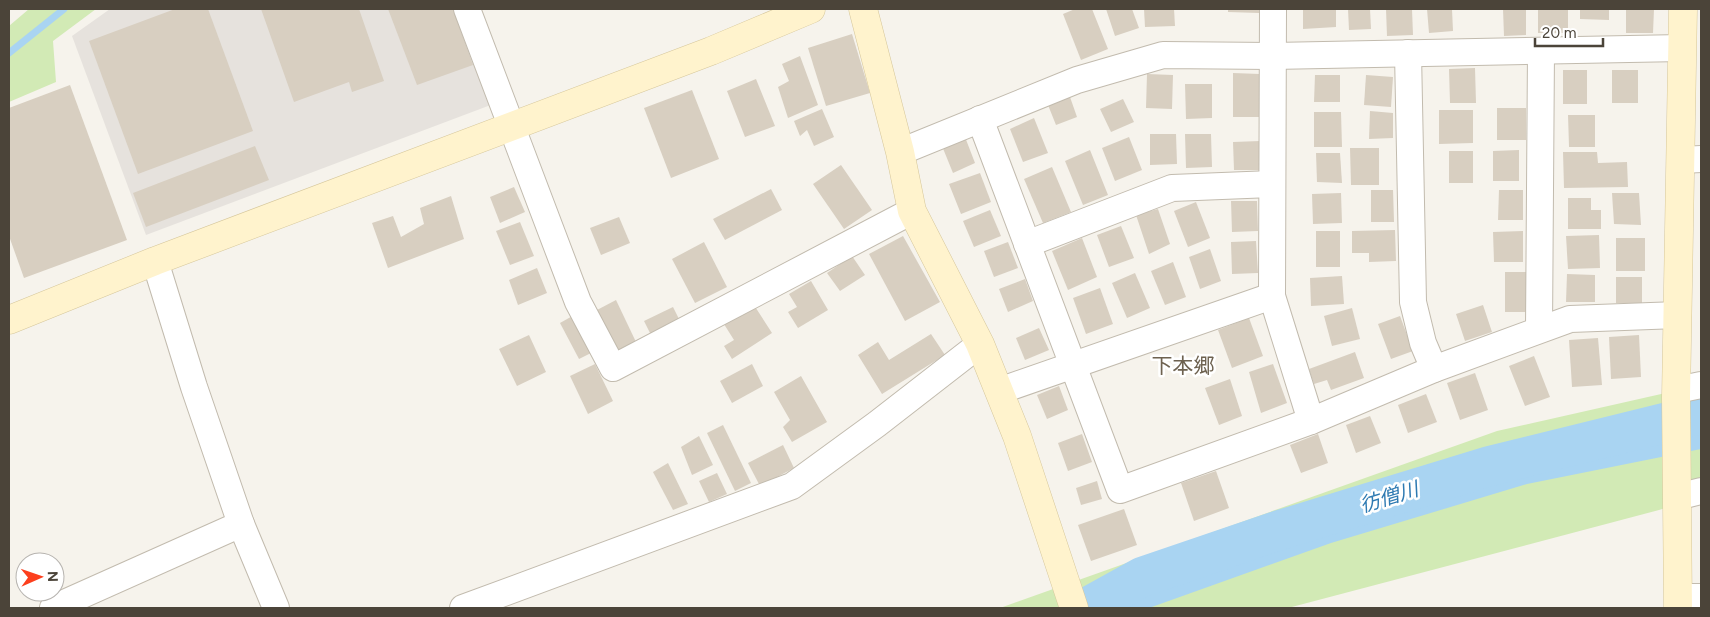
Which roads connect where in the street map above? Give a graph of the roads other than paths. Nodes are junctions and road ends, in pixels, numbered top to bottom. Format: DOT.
graph roads {
  1 [pos="468,9"];
  2 [pos="811,9"];
  3 [pos="863,9"];
  4 [pos="1273,9"];
  5 [pos="1683,9"];
  6 [pos="1682,48"];
  7 [pos="1541,51"];
  8 [pos="1408,53"];
  9 [pos="1273,56"];
  10 [pos="980,119"];
  11 [pos="511,125"];
  12 [pos="900,152"];
  13 [pos="1692,159"];
  14 [pos="1272,184"];
  15 [pos="912,211"];
  16 [pos="1027,244"];
  17 [pos="155,261"];
  18 [pos="1272,296"];
  19 [pos="1678,315"];
  20 [pos="9,320"];
  21 [pos="1539,329"];
  22 [pos="980,344"];
  23 [pos="1072,364"];
  24 [pos="1434,369"];
  25 [pos="999,391"];
  26 [pos="1685,391"];
  27 [pos="1311,420"];
  28 [pos="1685,493"];
  29 [pos="241,524"];
  30 [pos="1070,598"];
  31 [pos="1686,601"];
  32 [pos="53,608"];
  33 [pos="276,608"];
  34 [pos="462,608"];
  1 -- 11 [label="street"];
  2 -- 11 [label="street"];
  3 -- 12 [label="street"];
  4 -- 9 [label="street"];
  5 -- 6 [label="street"];
  6 -- 7 [label="street"];
  6 -- 13 [label="street"];
  7 -- 8 [label="street"];
  7 -- 21 [label="street"];
  8 -- 9 [label="street"];
  8 -- 24 [label="street"];
  9 -- 10 [label="street"];
  9 -- 14 [label="street"];
  10 -- 12 [label="street"];
  10 -- 16 [label="street"];
  11 -- 15 [label="street"];
  11 -- 17 [label="street"];
  12 -- 15 [label="street"];
  13 -- 19 [label="street"];
  14 -- 16 [label="street"];
  14 -- 18 [label="street"];
  15 -- 22 [label="street"];
  16 -- 23 [label="street"];
  17 -- 20 [label="street"];
  17 -- 29 [label="street"];
  18 -- 23 [label="street"];
  18 -- 27 [label="street"];
  19 -- 21 [label="street"];
  19 -- 26 [label="street"];
  21 -- 24 [label="street"];
  22 -- 25 [label="street"];
  22 -- 34 [label="street"];
  23 -- 25 [label="street"];
  23 -- 27 [label="street"];
  24 -- 27 [label="street"];
  25 -- 30 [label="street"];
  26 -- 28 [label="street"];
  28 -- 31 [label="street"];
  29 -- 32 [label="street"];
  29 -- 33 [label="street"];
}
